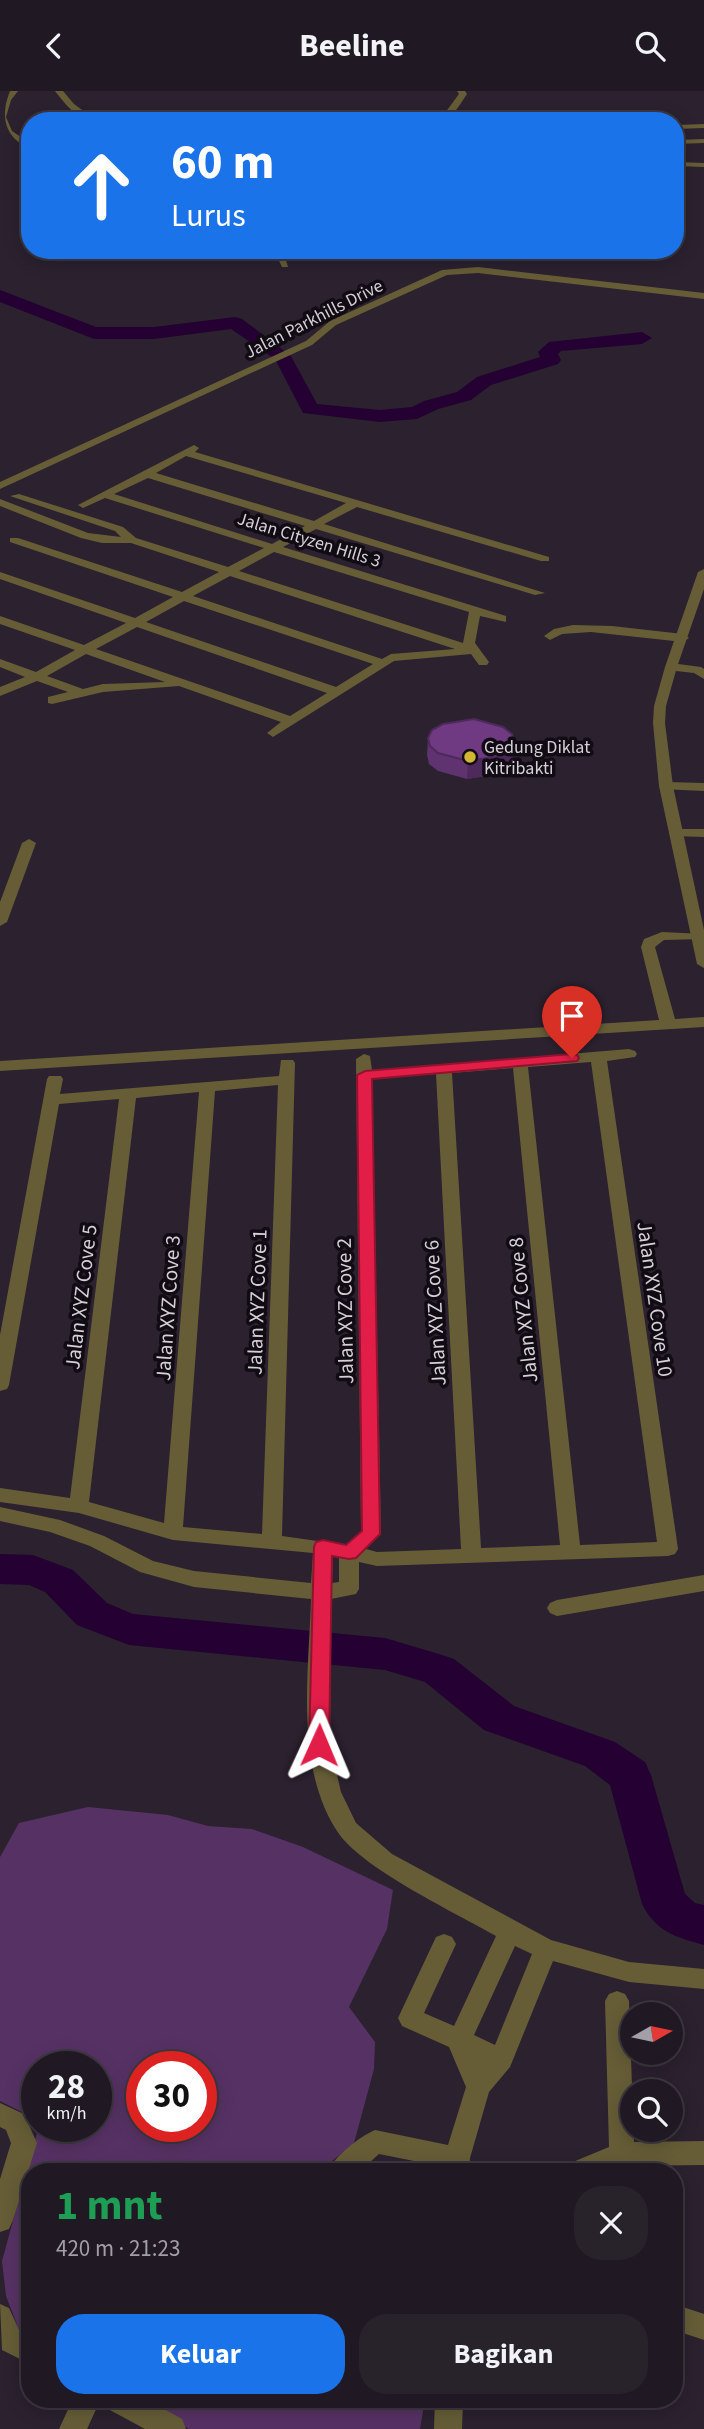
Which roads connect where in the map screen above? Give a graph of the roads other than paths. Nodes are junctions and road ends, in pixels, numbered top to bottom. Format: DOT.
graph roads {
  1 [pos="14,91"];
  2 [pos="59,91"];
  3 [pos="461,91"];
  4 [pos="80,112"];
  5 [pos="451,112"];
  6 [pos="704,126"];
  7 [pos="684,127"];
  8 [pos="21,141"];
  9 [pos="704,141"];
  10 [pos="684,142"];
  11 [pos="684,164"];
  12 [pos="704,165"];
  13 [pos="282,259"];
  14 [pos="285,265"];
  15 [pos="704,296"];
  16 [pos="147,474"];
  17 [pos="0,489"];
  18 [pos="105,495"];
  19 [pos="0,502"];
  20 [pos="355,503"];
  21 [pos="83,505"];
  22 [pos="314,525"];
  23 [pos="28,533"];
  24 [pos="14,540"];
  25 [pos="132,540"];
  26 [pos="0,543"];
  27 [pos="273,547"];
  28 [pos="536,569"];
  29 [pos="229,571"];
  30 [pos="704,572"];
  31 [pos="0,575"];
  32 [pos="539,593"];
  33 [pos="183,596"];
  34 [pos="475,611"];
  35 [pos="502,619"];
  36 [pos="0,620"];
  37 [pos="136,622"];
  38 [pos="550,636"];
  39 [pos="683,638"];
  40 [pos="86,650"];
  41 [pos="479,656"];
  42 [pos="0,663"];
  43 [pos="383,663"];
  44 [pos="671,667"];
  45 [pos="704,675"];
  46 [pos="37,676"];
  47 [pos="185,684"];
  48 [pos="0,692"];
  49 [pos="337,692"];
  50 [pos="83,693"];
  51 [pos="52,700"];
  52 [pos="290,722"];
  53 [pos="273,733"];
  54 [pos="666,786"];
  55 [pos="704,787"];
  56 [pos="676,833"];
  57 [pos="704,833"];
  58 [pos="29,843"];
  59 [pos="3,906"];
  60 [pos="0,922"];
  61 [pos="701,936"];
  62 [pos="704,964"];
  63 [pos="704,1022"];
  64 [pos="667,1024"];
  65 [pos="629,1054"];
  66 [pos="598,1056"];
  67 [pos="520,1062"];
  68 [pos="0,1066"];
  69 [pos="444,1069"];
  70 [pos="55,1079"];
  71 [pos="207,1087"];
  72 [pos="128,1093"];
  73 [pos="51,1100"];
  74 [pos="0,1385"];
  75 [pos="0,1495"];
  76 [pos="79,1506"];
  77 [pos="0,1514"];
  78 [pos="173,1533"];
  79 [pos="272,1542"];
  80 [pos="323,1547"];
  81 [pos="571,1552"];
  82 [pos="349,1553"];
  83 [pos="471,1556"];
  84 [pos="704,1583"];
  85 [pos="321,1592"];
  86 [pos="557,1608"];
  87 [pos="510,1932"];
  88 [pos="444,1944"];
  89 [pos="546,1949"];
  90 [pos="704,1979"];
  91 [pos="617,2001"];
  92 [pos="459,2041"];
  93 [pos="501,2059"];
  94 [pos="478,2087"];
  95 [pos="0,2114"];
  96 [pos="704,2153"];
  97 [pos="622,2154"];
  98 [pos="351,2163"];
  99 [pos="449,2163"];
  100 [pos="457,2163"];
  101 [pos="600,2163"];
  102 [pos="0,2220"];
  103 [pos="0,2317"];
  104 [pos="683,2320"];
  105 [pos="704,2327"];
  106 [pos="21,2346"];
  107 [pos="134,2408"];
  108 [pos="449,2408"];
  109 [pos="172,2429"];
  110 [pos="448,2429"];
  1 -- 8 [label="street"];
  2 -- 4 [label="street"];
  3 -- 5 [label="street"];
  6 -- 7 [label="street"];
  9 -- 10 [label="street"];
  11 -- 12 [label="street"];
  13 -- 14 [label="street"];
  15 -- 17 [label="street, Jalan Parkhills Drive"];
  16 -- 18 [label="street"];
  16 -- 20 [label="street"];
  16 -- 22 [label="street"];
  17 -- 25 [label="street"];
  18 -- 21 [label="street"];
  18 -- 27 [label="street, Jalan Cityzen Hills 3"];
  19 -- 25 [label="street"];
  20 -- 22 [label="street"];
  20 -- 28 [label="street"];
  22 -- 27 [label="street"];
  22 -- 32 [label="street"];
  23 -- 24 [label="street"];
  24 -- 26 [label="street"];
  24 -- 33 [label="street"];
  25 -- 29 [label="street"];
  27 -- 29 [label="street"];
  27 -- 34 [label="street, Jalan Cityzen Hills 3"];
  29 -- 33 [label="street"];
  29 -- 41 [label="street"];
  30 -- 39 [label="street"];
  31 -- 37 [label="street"];
  33 -- 37 [label="street"];
  33 -- 43 [label="street"];
  34 -- 35 [label="street, Jalan Cityzen Hills 3"];
  34 -- 41 [label="street"];
  36 -- 40 [label="street"];
  37 -- 40 [label="street"];
  37 -- 49 [label="street"];
  38 -- 39 [label="street"];
  39 -- 44 [label="street"];
  40 -- 46 [label="street"];
  40 -- 47 [label="street"];
  41 -- 43 [label="street"];
  42 -- 46 [label="street"];
  43 -- 49 [label="street"];
  44 -- 45 [label="street"];
  44 -- 54 [label="street"];
  46 -- 48 [label="street"];
  46 -- 50 [label="street"];
  47 -- 50 [label="street"];
  47 -- 52 [label="street"];
  49 -- 52 [label="street"];
  50 -- 51 [label="street"];
  52 -- 53 [label="street"];
  54 -- 55 [label="street"];
  54 -- 56 [label="street"];
  56 -- 57 [label="street"];
  56 -- 61 [label="street"];
  58 -- 59 [label="street"];
  59 -- 60 [label="street"];
  61 -- 62 [label="street"];
  61 -- 64 [label="street"];
  63 -- 64 [label="street"];
  64 -- 68 [label="street"];
  65 -- 66 [label="street"];
  66 -- 67 [label="street"];
  66 -- 81 [label="street, Jalan XYZ Cove 10"];
  67 -- 69 [label="street"];
  67 -- 81 [label="street, Jalan XYZ Cove 8"];
  69 -- 82 [label="street, Jalan XYZ Cove 2"];
  69 -- 83 [label="street, Jalan XYZ Cove 6"];
  70 -- 73 [label="street"];
  71 -- 72 [label="street"];
  71 -- 78 [label="street, Jalan XYZ Cove 3"];
  71 -- 79 [label="street, Jalan XYZ Cove 1"];
  72 -- 73 [label="street"];
  72 -- 76 [label="street, Jalan XYZ Cove 5"];
  73 -- 74 [label="street"];
  75 -- 76 [label="street"];
  76 -- 78 [label="street"];
  77 -- 85 [label="street"];
  78 -- 79 [label="street"];
  79 -- 80 [label="street"];
  80 -- 82 [label="street"];
  80 -- 85 [label="street"];
  81 -- 83 [label="street"];
  82 -- 83 [label="street"];
  82 -- 85 [label="street"];
  84 -- 86 [label="street"];
  85 -- 87 [label="street"];
  87 -- 89 [label="street"];
  87 -- 92 [label="street"];
  88 -- 92 [label="street"];
  89 -- 90 [label="street"];
  89 -- 93 [label="street"];
  91 -- 97 [label="street"];
  92 -- 93 [label="street"];
  92 -- 94 [label="street"];
  93 -- 94 [label="street"];
  94 -- 100 [label="street"];
  95 -- 102 [label="street"];
  96 -- 97 [label="street"];
  97 -- 101 [label="street"];
  98 -- 99 [label="street"];
  103 -- 106 [label="street"];
  104 -- 105 [label="street"];
  107 -- 109 [label="street"];
  108 -- 110 [label="street"];
}
